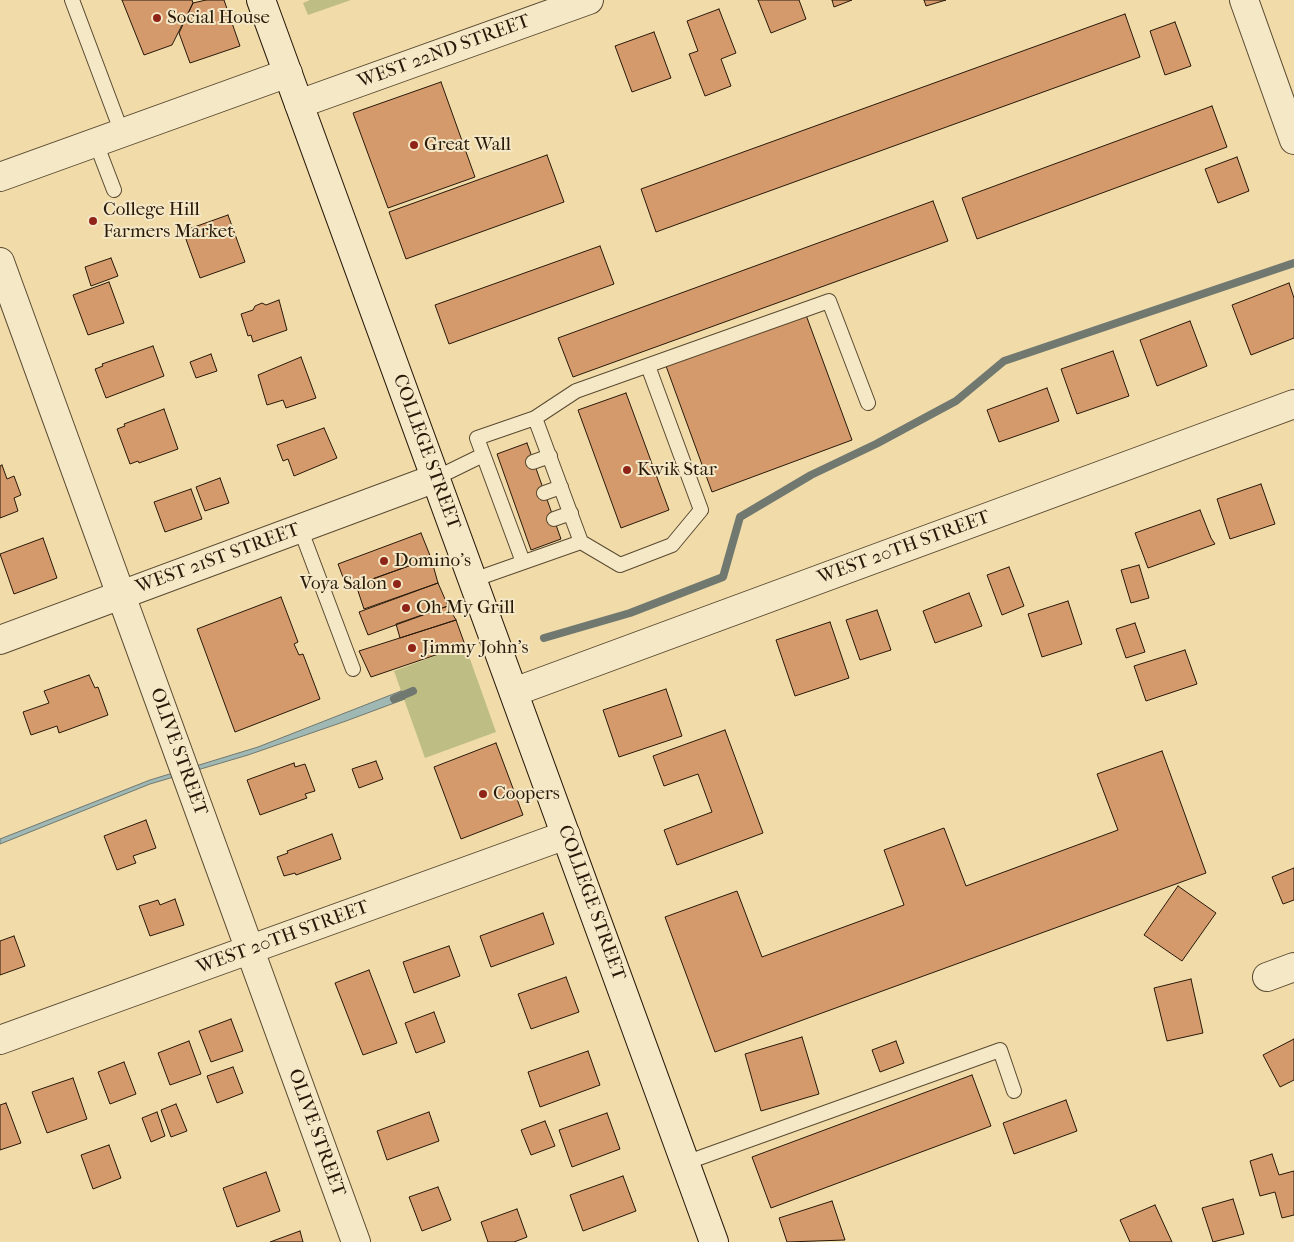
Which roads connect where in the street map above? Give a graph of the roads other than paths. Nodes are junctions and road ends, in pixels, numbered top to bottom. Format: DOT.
graph roads {
  1 [pos="72,0"];
  2 [pos="261,0"];
  3 [pos="588,0"];
  4 [pos="1244,0"];
  5 [pos="288,74"];
  6 [pos="299,104"];
  7 [pos="122,133"];
  8 [pos="1294,140"];
  9 [pos="96,143"];
  10 [pos="0,178"];
  11 [pos="114,190"];
  12 [pos="0,262"];
  13 [pos="648,366"];
  14 [pos="868,403"];
  15 [pos="1294,404"];
  16 [pos="535,418"];
  17 [pos="483,455"];
  18 [pos="550,456"];
  19 [pos="533,462"];
  20 [pos="436,478"];
  21 [pos="561,487"];
  22 [pos="544,493"];
  23 [pos="571,513"];
  24 [pos="554,519"];
  25 [pos="300,528"];
  26 [pos="581,542"];
  27 [pos="523,562"];
  28 [pos="473,580"];
  29 [pos="121,595"];
  30 [pos="0,640"];
  31 [pos="353,669"];
  32 [pos="514,692"];
  33 [pos="566,836"];
  34 [pos="250,950"];
  35 [pos="1294,967"];
  36 [pos="1267,976"];
  37 [pos="0,1040"];
  38 [pos="1014,1091"];
  39 [pos="685,1163"];
  40 [pos="356,1242"];
  41 [pos="714,1242"];
  1 -- 7 [label="lane"];
  2 -- 5 [label="street, COLLEGE STREET"];
  3 -- 6 [label="street, WEST 22ND STREET"];
  4 -- 8 [label="street"];
  5 -- 6 [label="street, COLLEGE STREET"];
  5 -- 7 [label="street"];
  6 -- 20 [label="street, COLLEGE STREET"];
  7 -- 9 [label="street"];
  9 -- 10 [label="street"];
  9 -- 11 [label="lane"];
  12 -- 29 [label="street, OLIVE STREET"];
  13 -- 14 [label="lane"];
  13 -- 16 [label="lane"];
  13 -- 26 [label="lane"];
  15 -- 32 [label="street, WEST 20TH STREET"];
  16 -- 17 [label="lane"];
  16 -- 18 [label="lane"];
  17 -- 20 [label="lane"];
  17 -- 27 [label="lane"];
  18 -- 19 [label="lane"];
  18 -- 21 [label="lane"];
  20 -- 25 [label="street, WEST 21ST STREET"];
  20 -- 28 [label="street, COLLEGE STREET"];
  21 -- 22 [label="lane"];
  21 -- 23 [label="lane"];
  23 -- 24 [label="lane"];
  23 -- 26 [label="lane"];
  25 -- 29 [label="street, WEST 21ST STREET"];
  25 -- 31 [label="lane"];
  26 -- 27 [label="lane"];
  27 -- 28 [label="lane"];
  28 -- 32 [label="street, COLLEGE STREET"];
  29 -- 30 [label="street, WEST 21ST STREET"];
  29 -- 34 [label="street, OLIVE STREET"];
  32 -- 33 [label="street, COLLEGE STREET"];
  33 -- 34 [label="street, WEST 20TH STREET"];
  33 -- 39 [label="street, COLLEGE STREET"];
  34 -- 37 [label="street, WEST 20TH STREET"];
  34 -- 40 [label="street, OLIVE STREET"];
  35 -- 36 [label="street"];
  38 -- 39 [label="lane"];
  39 -- 41 [label="street, COLLEGE STREET"];
}
